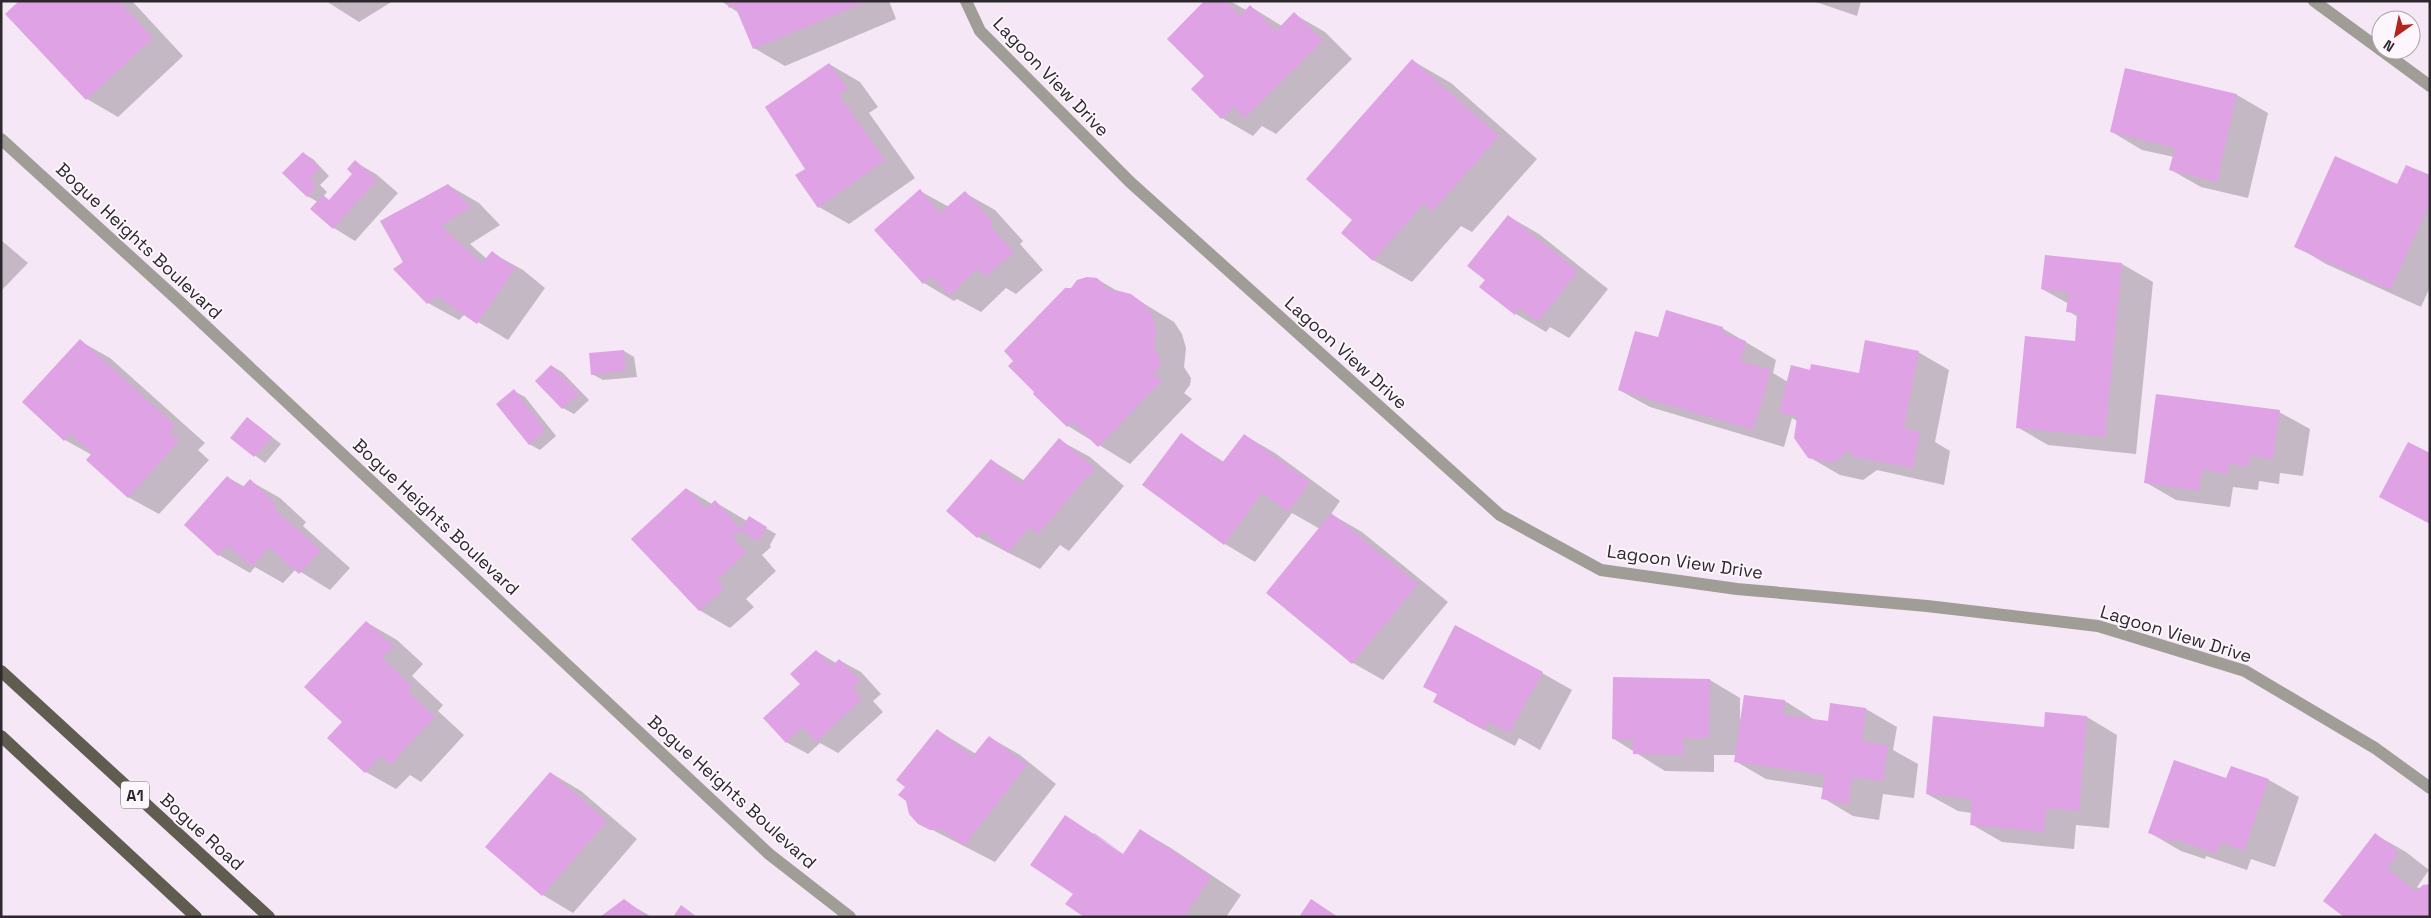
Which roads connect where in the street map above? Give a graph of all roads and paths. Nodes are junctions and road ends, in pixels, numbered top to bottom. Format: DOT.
graph roads {
  1 [pos="966,1"];
  2 [pos="2314,1"];
  3 [pos="2371,43"];
  4 [pos="2395,60"];
  5 [pos="2430,86"];
  6 [pos="1,139"];
  7 [pos="1,671"];
  8 [pos="1,736"];
  9 [pos="2430,788"];
  10 [pos="196,917"];
  11 [pos="269,917"];
  12 [pos="850,917"];
  1 -- 9 [label="street, Lagoon View Drive"];
  2 -- 3 [label="street"];
  4 -- 5 [label="street"];
  6 -- 12 [label="street, Bogue Heights Boulevard"];
  7 -- 11 [label="main road, Bogue Road / A1"];
  8 -- 10 [label="main road"];
}
